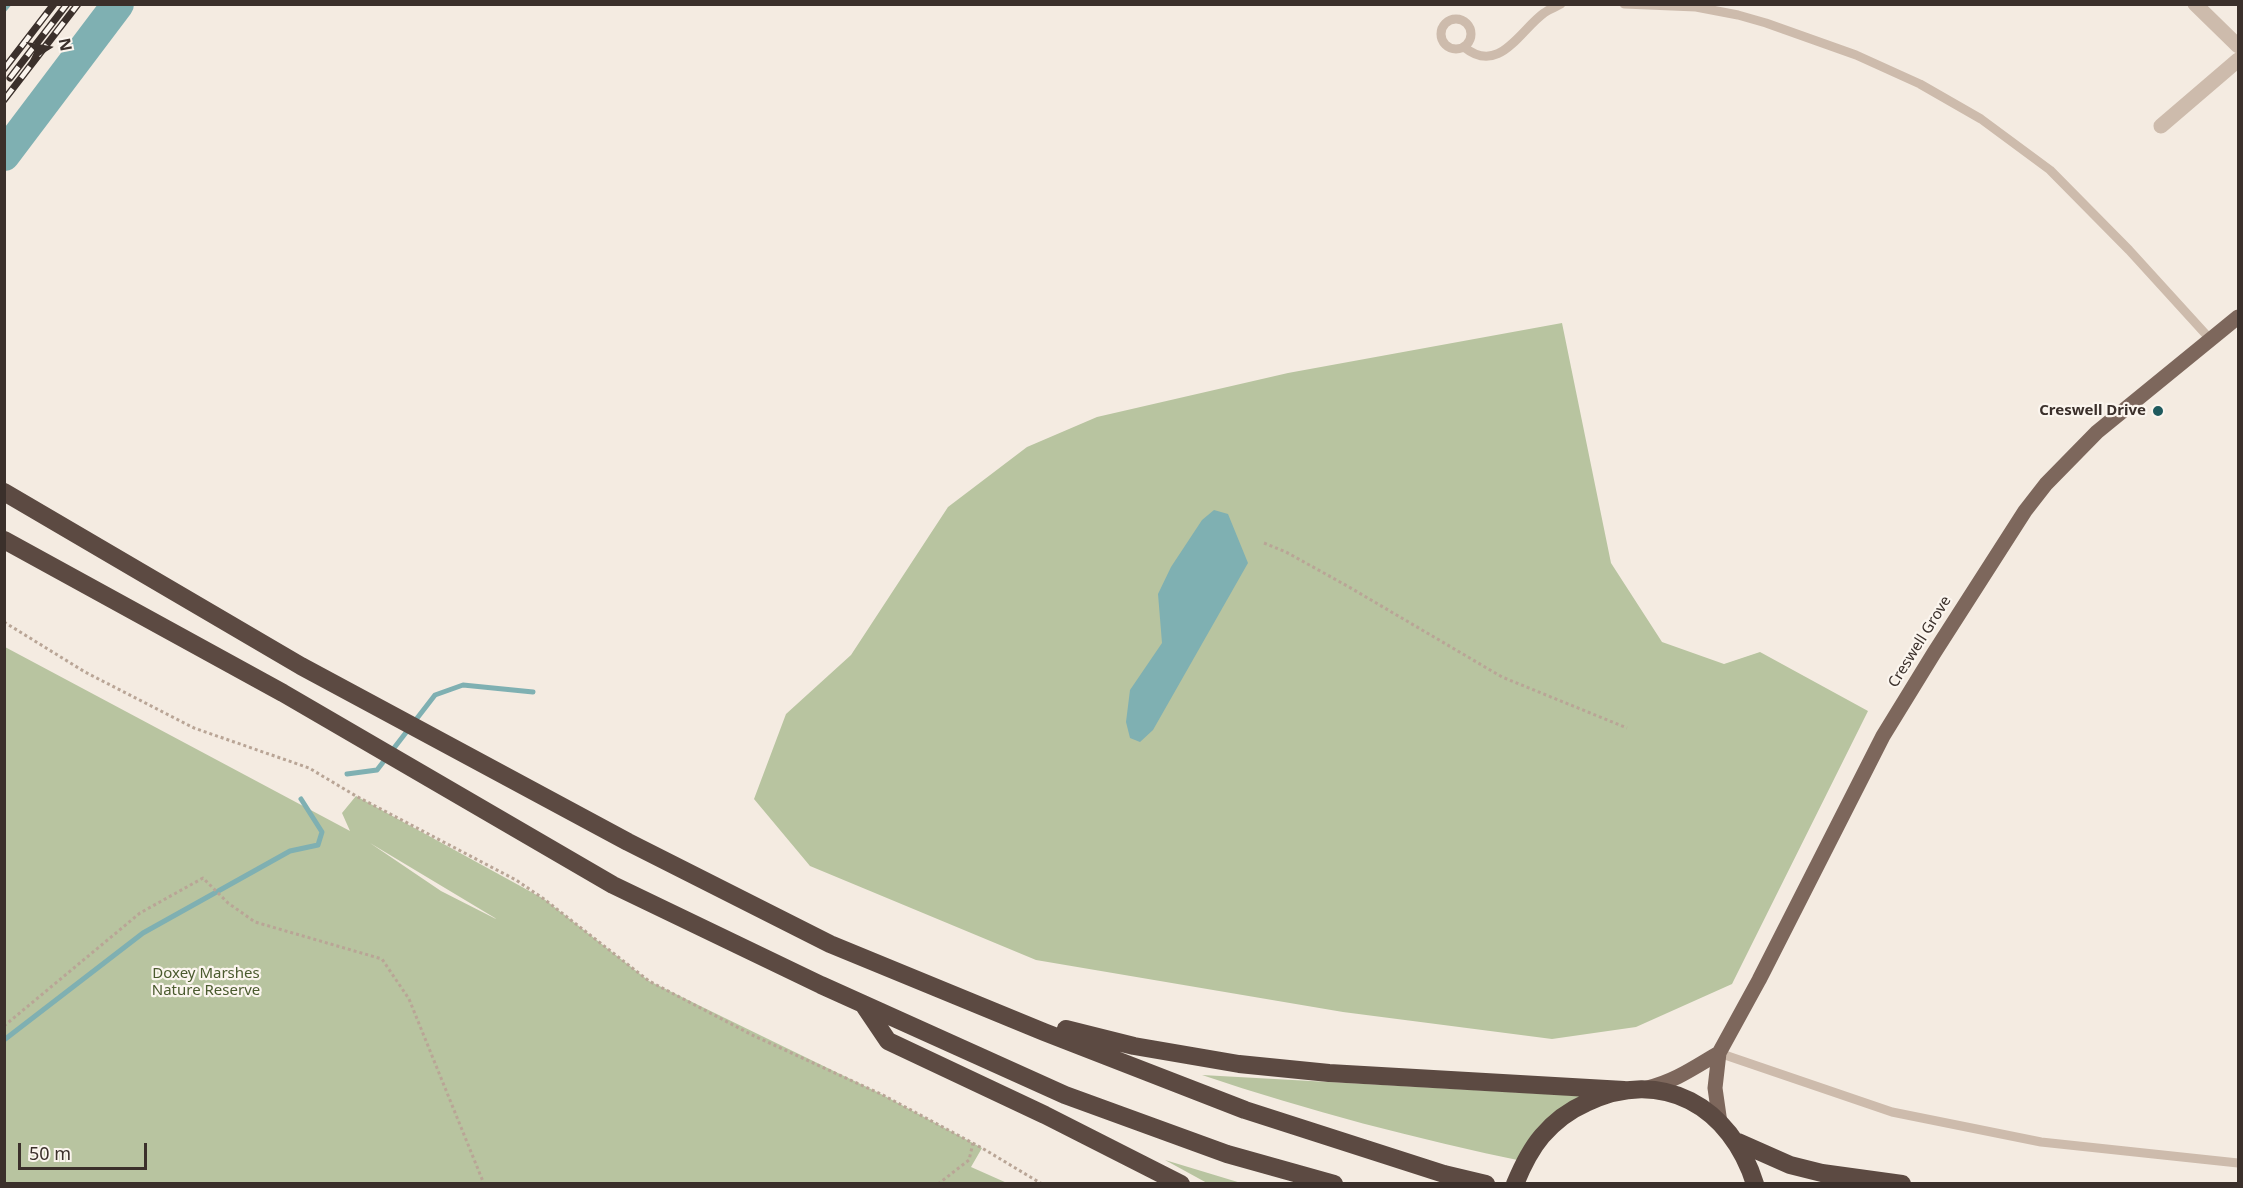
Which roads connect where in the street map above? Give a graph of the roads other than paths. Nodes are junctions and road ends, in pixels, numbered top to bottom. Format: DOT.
graph roads {
  1 [pos="1561,4"];
  2 [pos="1624,4"];
  3 [pos="2196,4"];
  4 [pos="1464,46"];
  5 [pos="2238,46"];
  6 [pos="2238,60"];
  7 [pos="2161,126"];
  8 [pos="2238,317"];
  9 [pos="2211,340"];
  10 [pos="4,492"];
  11 [pos="4,540"];
  12 [pos="862,1003"];
  13 [pos="1044,1032"];
  14 [pos="1719,1053"];
  15 [pos="1632,1089"];
  16 [pos="1720,1123"];
  17 [pos="1738,1142"];
  18 [pos="2238,1162"];
  19 [pos="1181,1184"];
  20 [pos="1334,1184"];
  21 [pos="1486,1184"];
  22 [pos="1515,1184"];
  23 [pos="1755,1184"];
  24 [pos="1902,1184"];
  1 -- 4 [label="lane"];
  2 -- 9 [label="lane"];
  3 -- 5 [label="street"];
  6 -- 7 [label="street"];
  8 -- 9 [label="main road, Creswell Grove"];
  9 -- 14 [label="main road, Creswell Grove"];
  10 -- 13 [label="highway"];
  11 -- 12 [label="highway"];
  12 -- 19 [label="highway"];
  12 -- 20 [label="highway"];
  13 -- 15 [label="highway"];
  13 -- 21 [label="highway"];
  14 -- 15 [label="main road"];
  14 -- 16 [label="main road, Creswell Grove"];
  14 -- 18 [label="lane"];
  15 -- 16 [label="highway"];
  15 -- 22 [label="highway"];
  16 -- 17 [label="highway"];
  17 -- 23 [label="highway"];
  17 -- 24 [label="highway"];
}
